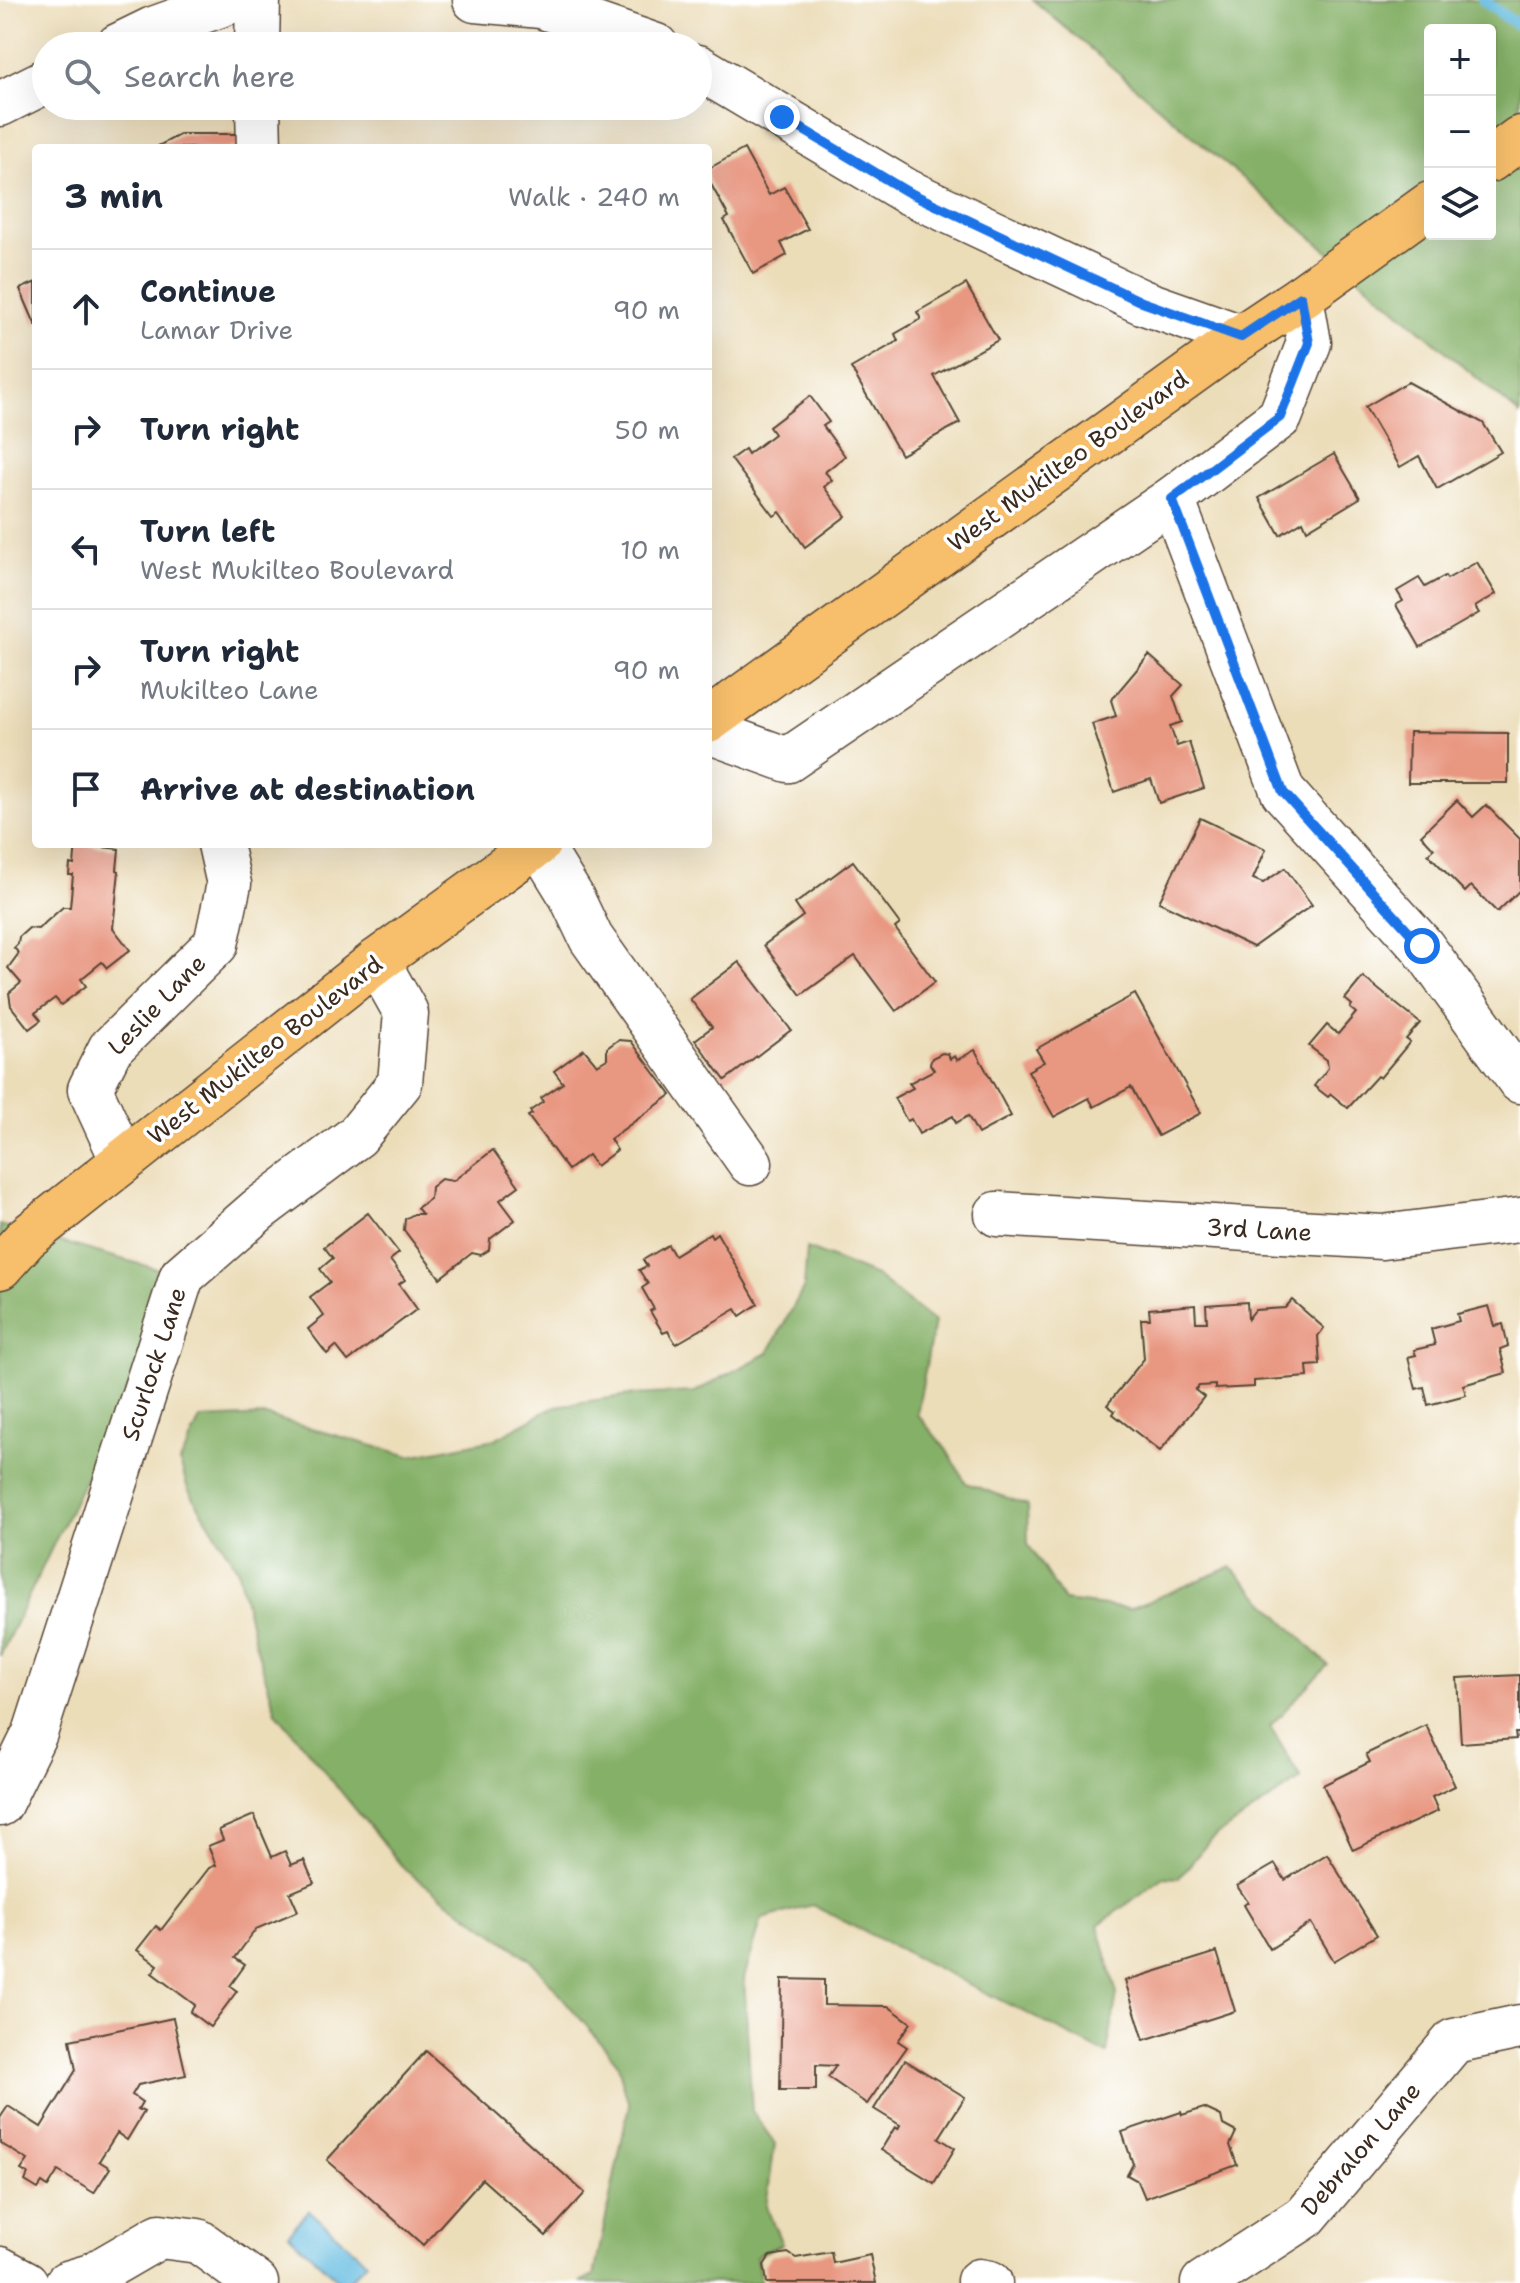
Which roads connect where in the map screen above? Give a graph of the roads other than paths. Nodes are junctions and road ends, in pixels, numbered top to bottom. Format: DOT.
graph roads {
  1 [pos="234,0"];
  2 [pos="258,0"];
  3 [pos="475,0"];
  4 [pos="147,32"];
  5 [pos="257,32"];
  6 [pos="616,32"];
  7 [pos="712,75"];
  8 [pos="32,88"];
  9 [pos="0,104"];
  10 [pos="258,120"];
  11 [pos="1520,138"];
  12 [pos="259,144"];
  13 [pos="1496,156"];
  14 [pos="1424,208"];
  15 [pos="1301,297"];
  16 [pos="1241,337"];
  17 [pos="1172,499"];
  18 [pos="712,718"];
  19 [pos="712,732"];
  20 [pos="221,848"];
  21 [pos="532,848"];
  22 [pos="541,848"];
  23 [pos="377,961"];
  24 [pos="1520,1081"];
  25 [pos="123,1161"];
  26 [pos="750,1163"];
  27 [pos="997,1214"];
  28 [pos="1520,1220"];
  29 [pos="0,1267"];
  30 [pos="0,1804"];
  31 [pos="1520,2027"];
  32 [pos="0,2269"];
  33 [pos="26,2283"];
  34 [pos="67,2283"];
  35 [pos="256,2283"];
  36 [pos="1203,2283"];
  1 -- 4 [label="street"];
  2 -- 5 [label="street"];
  3 -- 6 [label="street"];
  7 -- 16 [label="street"];
  8 -- 9 [label="street"];
  10 -- 12 [label="street"];
  11 -- 13 [label="main road"];
  14 -- 15 [label="main road, West Mukilteo Boulevard"];
  15 -- 16 [label="main road, West Mukilteo Boulevard"];
  15 -- 17 [label="street"];
  16 -- 18 [label="main road, West Mukilteo Boulevard"];
  17 -- 19 [label="street"];
  17 -- 24 [label="street"];
  20 -- 25 [label="street, Leslie Lane"];
  21 -- 23 [label="main road, West Mukilteo Boulevard"];
  22 -- 26 [label="street"];
  23 -- 25 [label="main road, West Mukilteo Boulevard"];
  23 -- 30 [label="street, Scurlock Lane"];
  25 -- 29 [label="main road, West Mukilteo Boulevard"];
  27 -- 28 [label="street, 3rd Lane"];
  31 -- 36 [label="street, Debralon Lane"];
  32 -- 33 [label="street"];
  34 -- 35 [label="street"];
}
